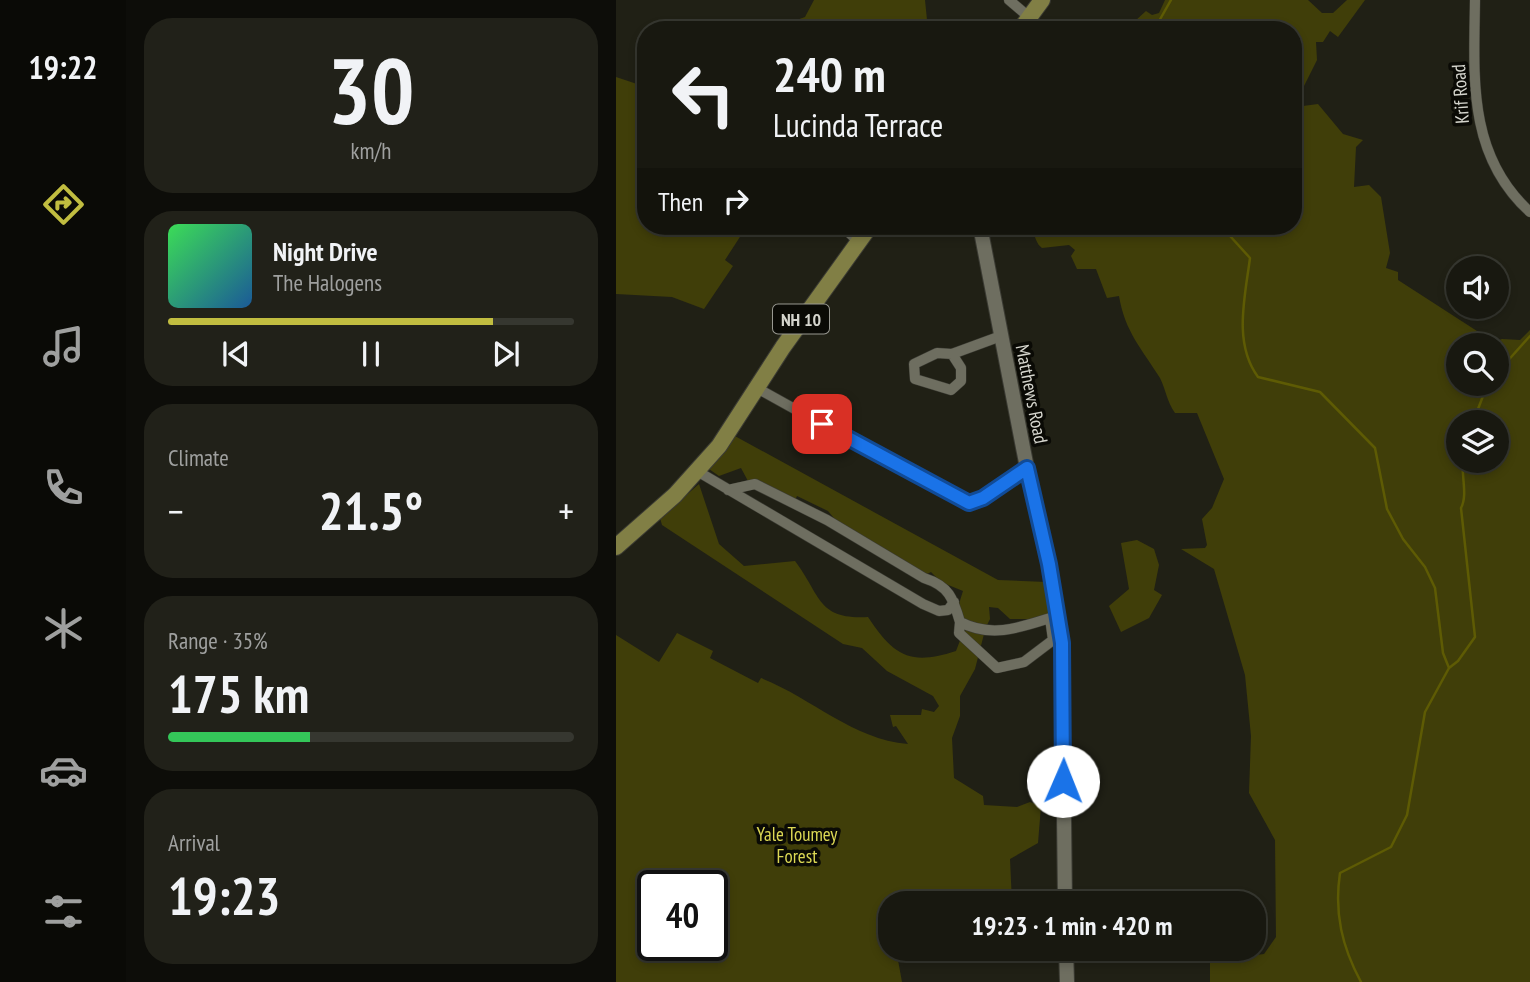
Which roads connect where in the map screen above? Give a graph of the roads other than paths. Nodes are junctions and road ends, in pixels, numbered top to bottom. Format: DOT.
graph roads {
  1 [pos="1009,0"];
  2 [pos="1042,0"];
  3 [pos="1475,0"];
  4 [pos="1023,21"];
  5 [pos="1026,21"];
  6 [pos="1530,212"];
  7 [pos="852,235"];
  8 [pos="863,235"];
  9 [pos="982,235"];
  10 [pos="858,241"];
  11 [pos="1001,336"];
  12 [pos="952,355"];
  13 [pos="755,387"];
  14 [pos="1027,468"];
  15 [pos="697,471"];
  16 [pos="728,490"];
  17 [pos="616,547"];
  18 [pos="954,602"];
  19 [pos="960,622"];
  20 [pos="1065,891"];
  21 [pos="1066,961"];
  22 [pos="1067,982"];
  1 -- 4 [label="street"];
  2 -- 5 [label="main road"];
  3 -- 6 [label="street, Krif Road"];
  7 -- 10 [label="street"];
  8 -- 10 [label="main road, NH 10"];
  9 -- 11 [label="street, Matthews Road"];
  10 -- 13 [label="main road, NH 10"];
  11 -- 12 [label="street"];
  11 -- 14 [label="street, Matthews Road"];
  12 -- 12 [label="street"];
  13 -- 14 [label="street"];
  13 -- 15 [label="main road, NH 10"];
  14 -- 20 [label="street, Matthews Road"];
  15 -- 16 [label="street"];
  15 -- 17 [label="main road, NH 10"];
  16 -- 18 [label="street"];
  16 -- 18 [label="street"];
  18 -- 19 [label="street"];
  19 -- 19 [label="street"];
  21 -- 22 [label="street"];
}
